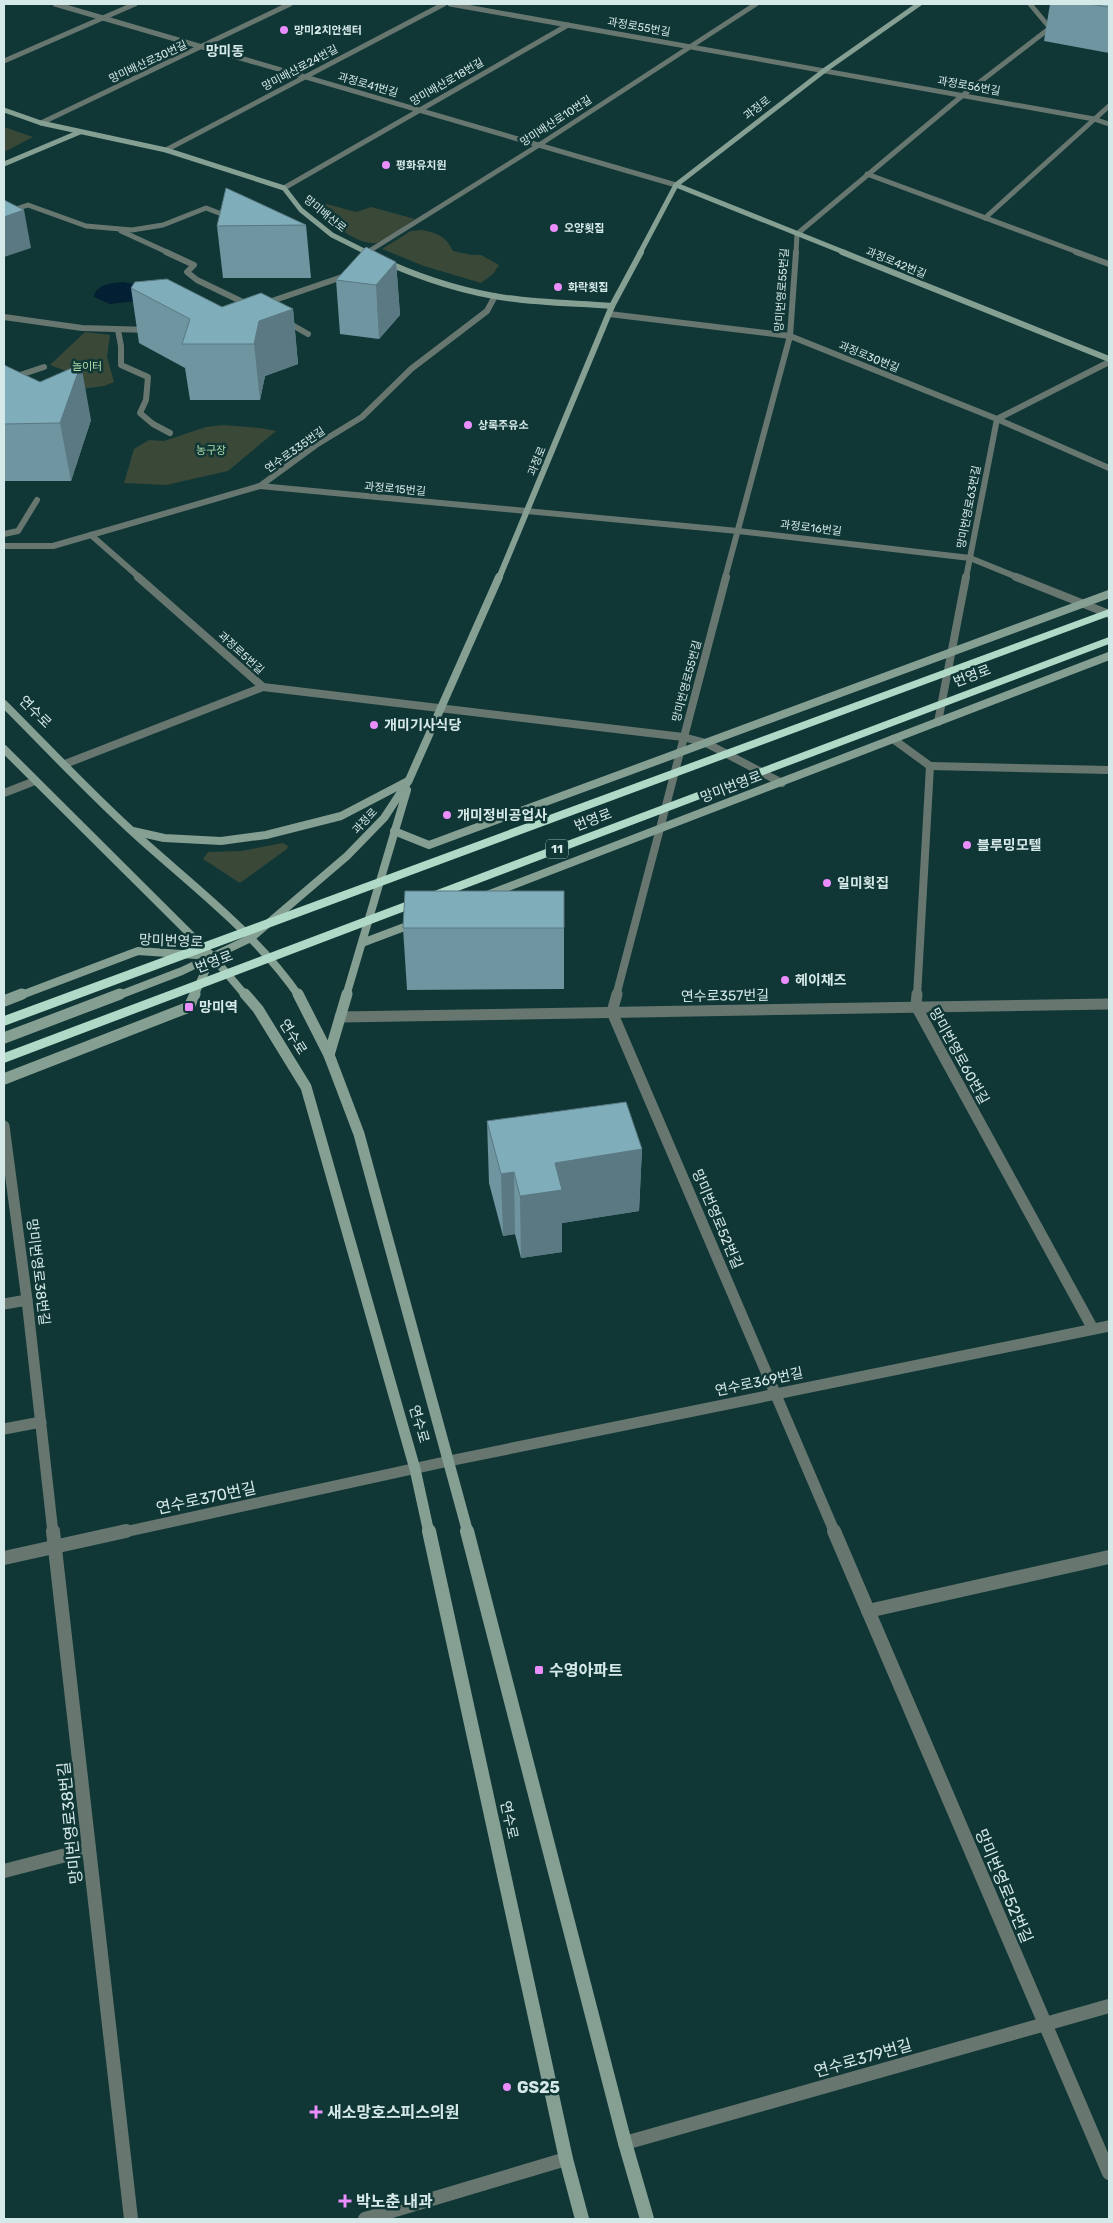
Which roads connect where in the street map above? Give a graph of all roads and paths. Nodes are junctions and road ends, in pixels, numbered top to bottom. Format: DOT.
graph roads {
  1 [pos="55,4"];
  2 [pos="135,4"];
  3 [pos="290,4"];
  4 [pos="444,4"];
  5 [pos="450,4"];
  6 [pos="755,4"];
  7 [pos="919,4"];
  8 [pos="1030,4"];
  9 [pos="103,18"];
  10 [pos="568,24"];
  11 [pos="1050,28"];
  12 [pos="1060,30"];
  13 [pos="690,46"];
  14 [pos="202,47"];
  15 [pos="4,61"];
  16 [pos="825,70"];
  17 [pos="305,77"];
  18 [pos="963,95"];
  19 [pos="1109,106"];
  20 [pos="4,110"];
  21 [pos="419,110"];
  22 [pos="1094,119"];
  23 [pos="41,123"];
  24 [pos="1109,124"];
  25 [pos="80,132"];
  26 [pos="538,145"];
  27 [pos="166,150"];
  28 [pos="4,164"];
  29 [pos="867,174"];
  30 [pos="676,185"];
  31 [pos="284,188"];
  32 [pos="4,213"];
  33 [pos="985,218"];
  34 [pos="240,222"];
  35 [pos="120,230"];
  36 [pos="797,234"];
  37 [pos="366,253"];
  38 [pos="1109,258"];
  39 [pos="383,261"];
  40 [pos="1101,261"];
  41 [pos="1109,264"];
  42 [pos="374,265"];
  43 [pos="356,272"];
  44 [pos="495,296"];
  45 [pos="612,306"];
  46 [pos="254,307"];
  47 [pos="246,309"];
  48 [pos="267,312"];
  49 [pos="609,314"];
  50 [pos="4,317"];
  51 [pos="279,318"];
  52 [pos="118,330"];
  53 [pos="158,330"];
  54 [pos="308,334"];
  55 [pos="790,336"];
  56 [pos="1109,361"];
  57 [pos="44,367"];
  58 [pos="20,375"];
  59 [pos="997,419"];
  60 [pos="170,433"];
  61 [pos="1109,468"];
  62 [pos="260,486"];
  63 [pos="37,500"];
  64 [pos="528,511"];
  65 [pos="738,531"];
  66 [pos="4,534"];
  67 [pos="92,535"];
  68 [pos="4,546"];
  69 [pos="970,558"];
  70 [pos="1109,594"];
  71 [pos="1082,604"];
  72 [pos="1109,613"];
  73 [pos="1109,640"];
  74 [pos="952,652"];
  75 [pos="1109,656"];
  76 [pos="262,687"];
  77 [pos="4,704"];
  78 [pos="442,707"];
  79 [pos="938,722"];
  80 [pos="683,737"];
  81 [pos="893,739"];
  82 [pos="706,743"];
  83 [pos="4,749"];
  84 [pos="680,753"];
  85 [pos="65,764"];
  86 [pos="930,766"];
  87 [pos="1109,770"];
  88 [pos="409,780"];
  89 [pos="35,781"];
  90 [pos="782,782"];
  91 [pos="4,793"];
  92 [pos="659,829"];
  93 [pos="132,831"];
  94 [pos="394,831"];
  95 [pos="473,900"];
  96 [pos="427,918"];
  97 [pos="251,938"];
  98 [pos="362,943"];
  99 [pos="212,956"];
  100 [pos="4,1000"];
  101 [pos="1109,1004"];
  102 [pos="916,1006"];
  103 [pos="612,1012"];
  104 [pos="340,1017"];
  105 [pos="4,1021"];
  106 [pos="4,1038"];
  107 [pos="329,1055"];
  108 [pos="4,1058"];
  109 [pos="4,1079"];
  110 [pos="4,1126"];
  111 [pos="26,1300"];
  112 [pos="4,1304"];
  113 [pos="1109,1326"];
  114 [pos="1093,1329"];
  115 [pos="776,1394"];
  116 [pos="41,1422"];
  117 [pos="4,1430"];
  118 [pos="449,1461"];
  119 [pos="415,1468"];
  120 [pos="55,1547"];
  121 [pos="1109,1556"];
  122 [pos="4,1558"];
  123 [pos="868,1610"];
  124 [pos="89,1849"];
  125 [pos="4,1871"];
  126 [pos="1109,2006"];
  127 [pos="1046,2026"];
  128 [pos="625,2143"];
  129 [pos="566,2159"];
  130 [pos="1109,2173"];
  131 [pos="131,2219"];
  132 [pos="365,2219"];
  133 [pos="582,2219"];
  134 [pos="647,2219"];
  1 -- 9 [label="street, 과정로41번길"];
  2 -- 9 [label="street"];
  3 -- 14 [label="street, 망미배산로30번길"];
  4 -- 17 [label="street, 망미배산로24번길"];
  5 -- 10 [label="street, 과정로55번길"];
  6 -- 13 [label="street, 망미배산로10번길"];
  7 -- 16 [label="main road, 과정로"];
  8 -- 11 [label="street"];
  9 -- 14 [label="street, 과정로41번길"];
  9 -- 15 [label="street"];
  10 -- 13 [label="street, 과정로55번길"];
  10 -- 21 [label="street, 망미배산로18번길"];
  11 -- 12 [label="street"];
  11 -- 18 [label="street, 망미번영로55번길"];
  13 -- 16 [label="street, 과정로55번길"];
  13 -- 26 [label="street, 망미배산로10번길"];
  14 -- 17 [label="street, 과정로41번길"];
  14 -- 23 [label="street, 망미배산로30번길"];
  16 -- 18 [label="street, 과정로56번길"];
  16 -- 30 [label="main road, 과정로"];
  17 -- 21 [label="street, 과정로41번길"];
  17 -- 27 [label="street, 망미배산로24번길"];
  18 -- 22 [label="street, 과정로56번길"];
  18 -- 29 [label="street, 망미번영로55번길"];
  19 -- 22 [label="street"];
  20 -- 23 [label="main road"];
  21 -- 26 [label="street, 과정로41번길"];
  21 -- 31 [label="street, 망미배산로18번길"];
  22 -- 24 [label="street, 과정로56번길"];
  22 -- 33 [label="street"];
  23 -- 25 [label="main road"];
  25 -- 27 [label="main road"];
  25 -- 28 [label="main road"];
  26 -- 30 [label="street, 과정로41번길"];
  26 -- 37 [label="street, 망미배산로10번길"];
  27 -- 31 [label="main road"];
  29 -- 33 [label="street"];
  29 -- 36 [label="street, 망미번영로55번길"];
  30 -- 36 [label="main road, 과정로42번길"];
  30 -- 45 [label="main road, 과정로"];
  31 -- 37 [label="main road, 망미배산로"];
  32 -- 35 [label="street"];
  33 -- 40 [label="street"];
  34 -- 35 [label="street"];
  35 -- 46 [label="street"];
  36 -- 55 [label="street, 망미번영로55번길"];
  36 -- 56 [label="main road, 과정로42번길"];
  37 -- 39 [label="main road, 망미배산로"];
  38 -- 40 [label="street"];
  39 -- 42 [label="street"];
  39 -- 44 [label="main road, 망미배산로"];
  40 -- 41 [label="street"];
  43 -- 46 [label="street"];
  44 -- 45 [label="main road, 망미배산로"];
  44 -- 62 [label="street, 연수로335번길"];
  45 -- 49 [label="main road, 과정로"];
  46 -- 47 [label="street"];
  46 -- 48 [label="street"];
  49 -- 55 [label="street, 과정로30번길"];
  49 -- 64 [label="main road, 과정로"];
  50 -- 52 [label="street"];
  51 -- 54 [label="street"];
  52 -- 53 [label="street"];
  52 -- 60 [label="street"];
  55 -- 59 [label="street, 과정로30번길"];
  55 -- 65 [label="street, 망미번영로55번길"];
  56 -- 59 [label="street"];
  57 -- 58 [label="street"];
  59 -- 61 [label="street, 과정로30번길"];
  59 -- 69 [label="street, 망미번영로63번길"];
  62 -- 64 [label="street, 과정로15번길"];
  62 -- 67 [label="street, 연수로335번길"];
  63 -- 66 [label="street"];
  64 -- 65 [label="street, 과정로16번길"];
  64 -- 78 [label="main road, 과정로"];
  65 -- 69 [label="street, 과정로16번길"];
  65 -- 80 [label="street, 망미번영로55번길"];
  67 -- 68 [label="street, 연수로335번길"];
  67 -- 76 [label="street, 과정로5번길"];
  69 -- 71 [label="street, 과정로16번길"];
  69 -- 74 [label="street, 망미번영로63번길"];
  70 -- 71 [label="main road"];
  71 -- 72 [label="street, 과정로16번길"];
  71 -- 74 [label="main road"];
  72 -- 105 [label="highway, 번영로 / 11"];
  73 -- 108 [label="highway, 번영로 / 11"];
  74 -- 79 [label="street, 망미번영로63번길"];
  74 -- 82 [label="main road"];
  75 -- 79 [label="main road, 망미번영로"];
  76 -- 78 [label="street, 과정로5번길"];
  76 -- 85 [label="street"];
  77 -- 85 [label="main road, 연수로"];
  78 -- 80 [label="street, 과정로5번길"];
  78 -- 88 [label="main road, 과정로"];
  79 -- 81 [label="main road, 망미번영로"];
  80 -- 82 [label="street, 과정로5번길"];
  80 -- 84 [label="street, 망미번영로55번길"];
  81 -- 86 [label="street"];
  81 -- 90 [label="main road, 망미번영로"];
  82 -- 84 [label="main road"];
  82 -- 90 [label="street, 과정로5번길"];
  83 -- 89 [label="main road, 연수로"];
  84 -- 92 [label="street, 망미번영로55번길"];
  84 -- 94 [label="main road"];
  85 -- 93 [label="main road, 연수로"];
  86 -- 87 [label="street"];
  86 -- 102 [label="street, 망미번영로60번길"];
  88 -- 93 [label="main road"];
  88 -- 94 [label="main road"];
  88 -- 97 [label="main road, 과정로"];
  89 -- 91 [label="street"];
  89 -- 99 [label="main road, 연수로"];
  90 -- 92 [label="main road, 망미번영로"];
  92 -- 95 [label="main road, 망미번영로"];
  92 -- 103 [label="street"];
  93 -- 97 [label="main road, 연수로"];
  94 -- 98 [label="main road"];
  96 -- 98 [label="main road"];
  97 -- 99 [label="main road, 과정로"];
  97 -- 107 [label="main road, 연수로"];
  98 -- 104 [label="main road"];
  99 -- 100 [label="main road, 망미번영로"];
  99 -- 106 [label="main road, 과정로"];
  99 -- 109 [label="main road, 망미번영로"];
  99 -- 119 [label="main road, 연수로"];
  101 -- 102 [label="street, 연수로357번길"];
  102 -- 103 [label="street, 연수로357번길"];
  102 -- 114 [label="street, 망미번영로60번길"];
  103 -- 104 [label="street, 연수로357번길"];
  103 -- 115 [label="street, 망미번영로52번길"];
  104 -- 107 [label="main road"];
  107 -- 118 [label="main road, 연수로"];
  110 -- 111 [label="street, 망미번영로38번길"];
  111 -- 112 [label="street"];
  111 -- 116 [label="street, 망미번영로38번길"];
  113 -- 114 [label="street, 연수로369번길"];
  114 -- 115 [label="street, 연수로369번길"];
  115 -- 118 [label="street, 연수로369번길"];
  115 -- 123 [label="street, 망미번영로52번길"];
  116 -- 117 [label="street"];
  116 -- 120 [label="street, 망미번영로38번길"];
  118 -- 119 [label="street, 연수로369번길"];
  118 -- 128 [label="main road, 연수로"];
  119 -- 120 [label="street, 연수로370번길"];
  119 -- 129 [label="main road, 연수로"];
  120 -- 122 [label="street, 연수로370번길"];
  120 -- 124 [label="street, 망미번영로38번길"];
  121 -- 123 [label="street"];
  123 -- 127 [label="street, 망미번영로52번길"];
  124 -- 125 [label="street"];
  124 -- 131 [label="street, 망미번영로38번길"];
  126 -- 127 [label="street, 연수로379번길"];
  127 -- 128 [label="street, 연수로379번길"];
  127 -- 130 [label="street, 망미번영로52번길"];
  128 -- 134 [label="main road, 연수로"];
  129 -- 132 [label="street"];
  129 -- 133 [label="main road, 연수로"];
}
